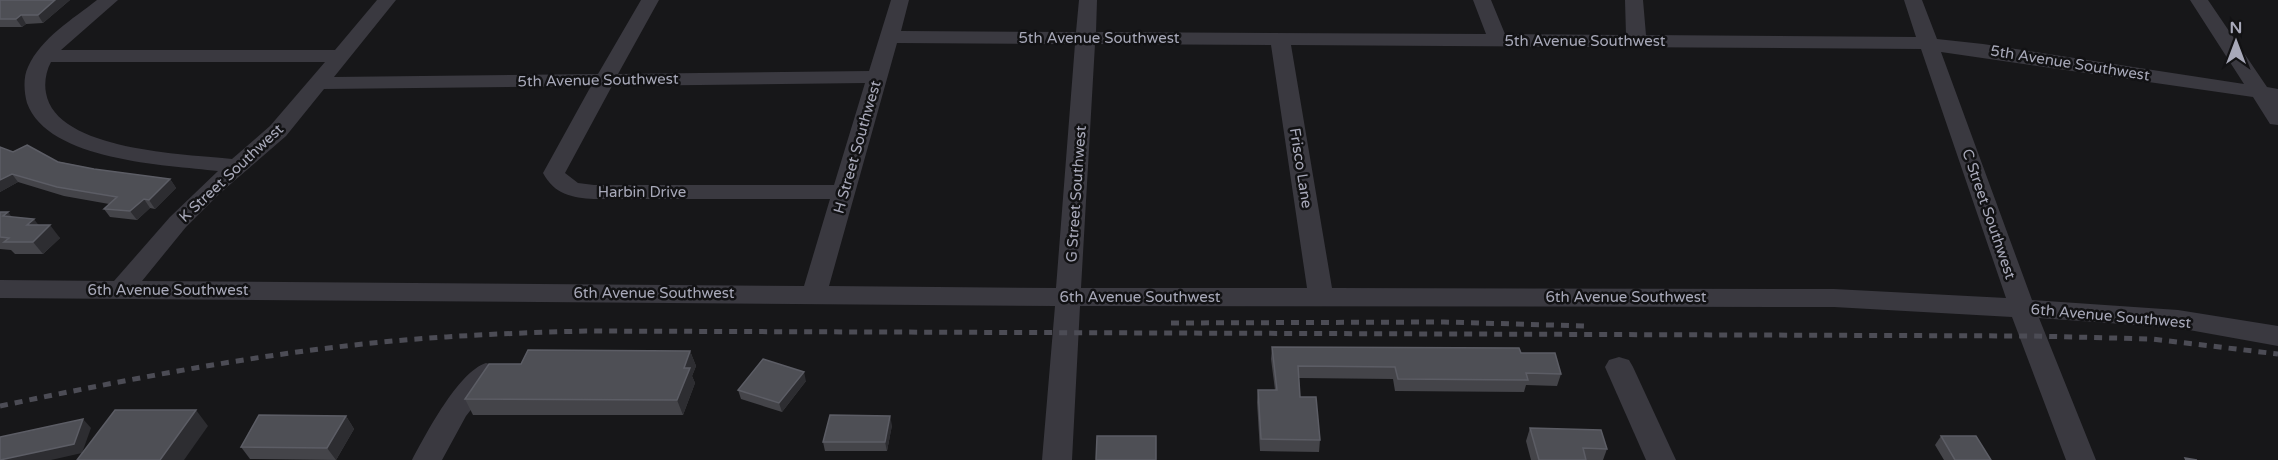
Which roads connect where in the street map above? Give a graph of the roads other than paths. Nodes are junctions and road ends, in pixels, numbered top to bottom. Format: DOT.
graph roads {
  1 [pos="109,0"];
  2 [pos="387,0"];
  3 [pos="650,0"];
  4 [pos="900,0"];
  5 [pos="1088,0"];
  6 [pos="1482,0"];
  7 [pos="1634,0"];
  8 [pos="1913,0"];
  9 [pos="2199,0"];
  10 [pos="889,37"];
  11 [pos="1086,38"];
  12 [pos="1280,39"];
  13 [pos="1498,40"];
  14 [pos="1636,41"];
  15 [pos="1929,44"];
  16 [pos="46,56"];
  17 [pos="340,56"];
  18 [pos="877,77"];
  19 [pos="604,80"];
  20 [pos="318,83"];
  21 [pos="2269,94"];
  22 [pos="2278,118"];
  23 [pos="236,166"];
  24 [pos="844,192"];
  25 [pos="0,289"];
  26 [pos="121,290"];
  27 [pos="814,294"];
  28 [pos="1069,297"];
  29 [pos="1322,297"];
  30 [pos="2023,309"];
  31 [pos="2278,336"];
  32 [pos="1620,367"];
  33 [pos="486,373"];
  34 [pos="427,460"];
  35 [pos="1057,460"];
  36 [pos="1661,460"];
  37 [pos="2081,460"];
  1 -- 16 [label="street"];
  2 -- 17 [label="street"];
  3 -- 19 [label="street"];
  4 -- 10 [label="street, H Street Southwest"];
  5 -- 11 [label="street, G Street Southwest"];
  6 -- 13 [label="street"];
  7 -- 14 [label="street"];
  8 -- 15 [label="street, C Street Southwest"];
  9 -- 21 [label="street"];
  10 -- 11 [label="street, 5th Avenue Southwest"];
  10 -- 18 [label="street, H Street Southwest"];
  11 -- 12 [label="street, 5th Avenue Southwest"];
  11 -- 28 [label="street, G Street Southwest"];
  12 -- 13 [label="street, 5th Avenue Southwest"];
  12 -- 29 [label="street, Frisco Lane"];
  13 -- 14 [label="street, 5th Avenue Southwest"];
  14 -- 15 [label="street, 5th Avenue Southwest"];
  15 -- 21 [label="street, 5th Avenue Southwest"];
  15 -- 30 [label="street, C Street Southwest"];
  16 -- 17 [label="street"];
  16 -- 23 [label="street"];
  17 -- 20 [label="street, K Street Southwest"];
  18 -- 19 [label="street, 5th Avenue Southwest"];
  18 -- 24 [label="street, H Street Southwest"];
  19 -- 20 [label="street, 5th Avenue Southwest"];
  19 -- 24 [label="street, Harbin Drive"];
  20 -- 23 [label="street, K Street Southwest"];
  21 -- 22 [label="street"];
  23 -- 26 [label="street, K Street Southwest"];
  24 -- 27 [label="street, H Street Southwest"];
  25 -- 26 [label="street, 6th Avenue Southwest"];
  26 -- 27 [label="street, 6th Avenue Southwest"];
  27 -- 28 [label="street, 6th Avenue Southwest"];
  28 -- 29 [label="street, 6th Avenue Southwest"];
  28 -- 35 [label="street, G Street Southwest"];
  29 -- 30 [label="street, 6th Avenue Southwest"];
  30 -- 31 [label="street, 6th Avenue Southwest"];
  30 -- 37 [label="street, C Street Southwest"];
  32 -- 36 [label="street"];
  33 -- 34 [label="street"];
}
